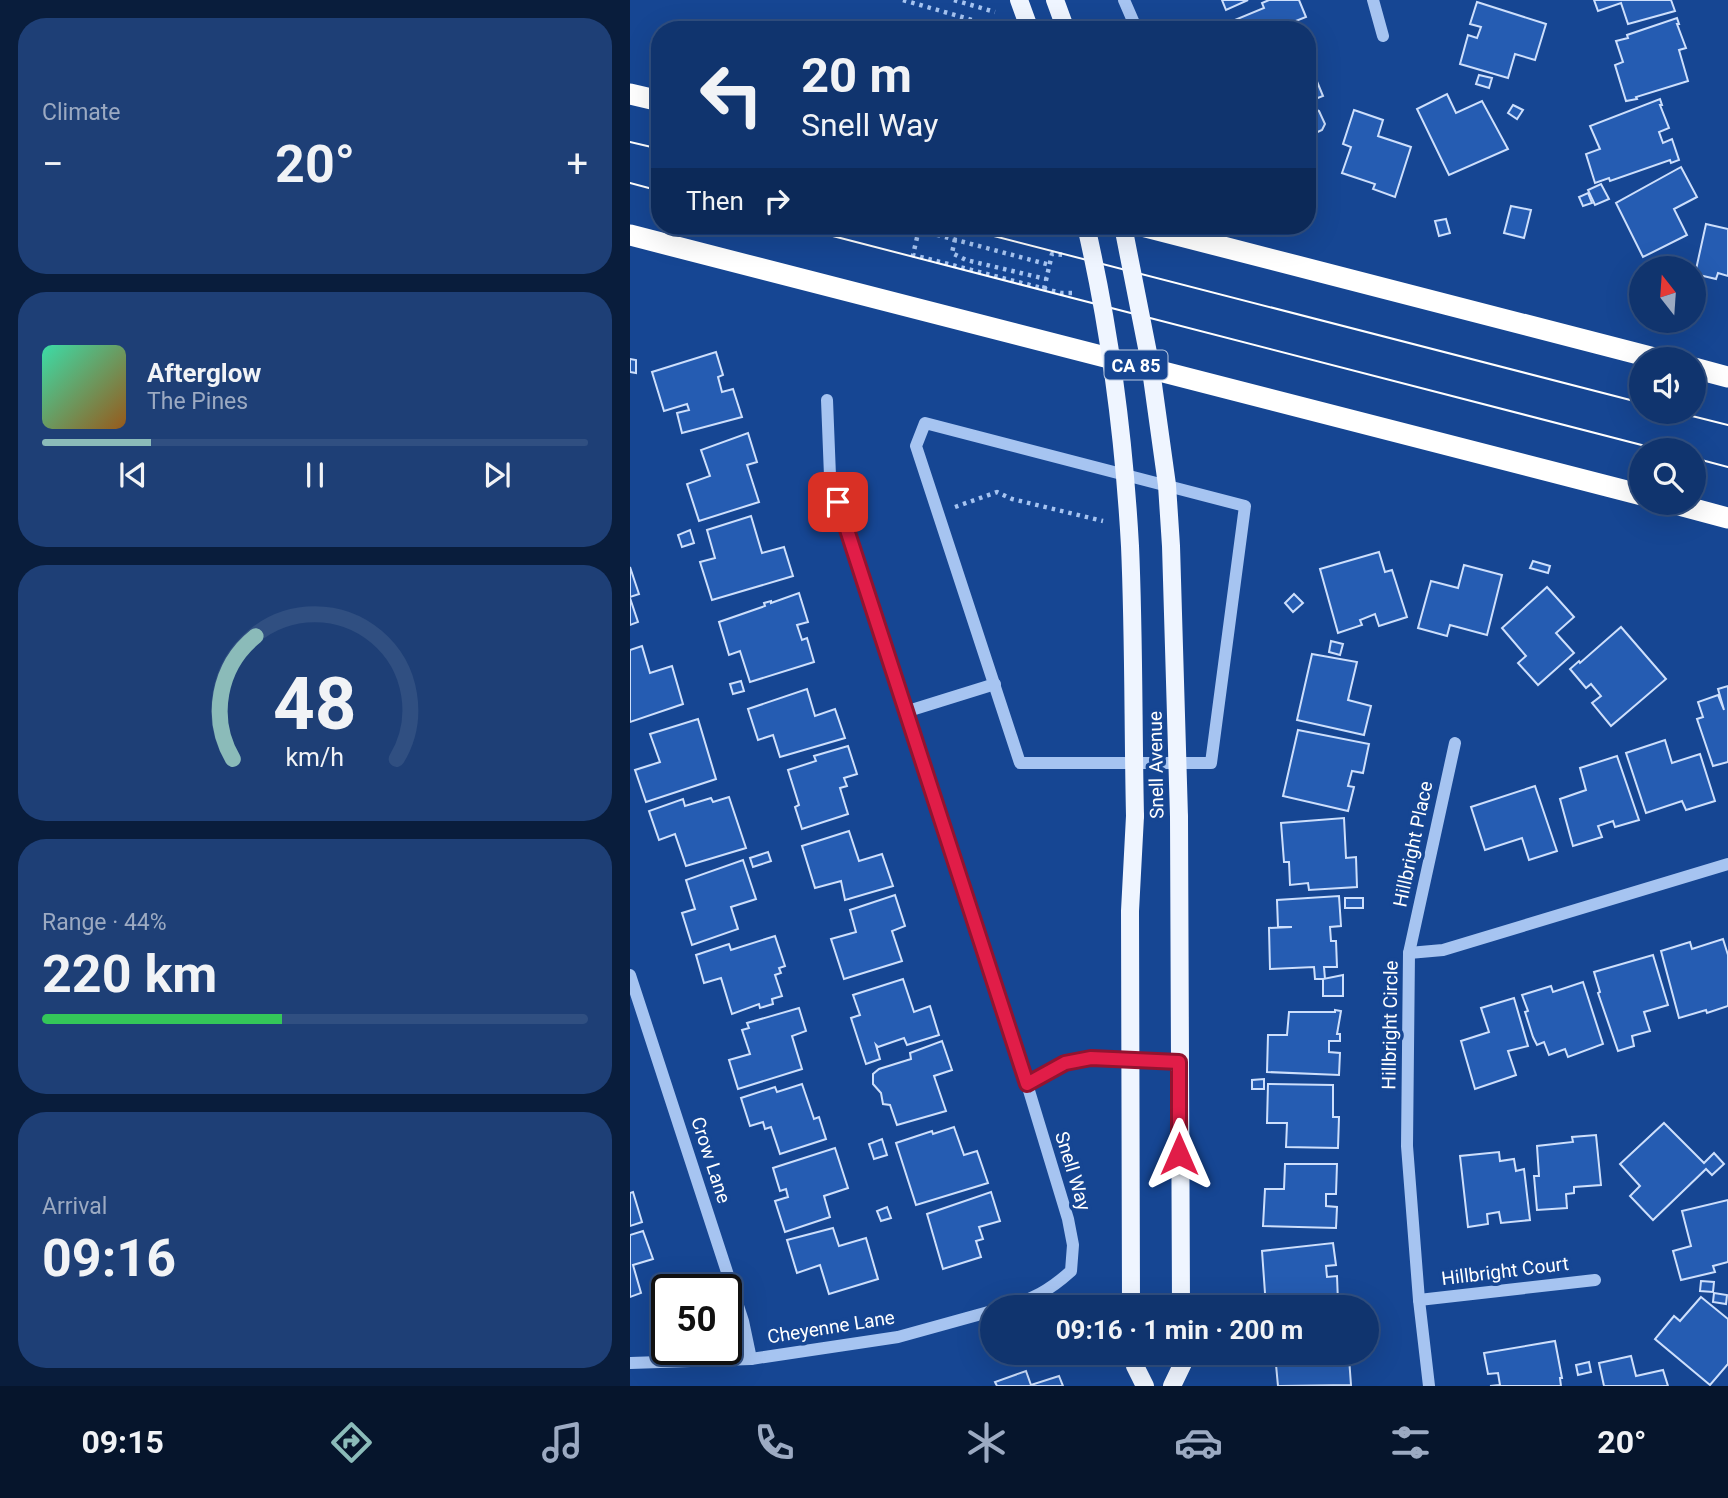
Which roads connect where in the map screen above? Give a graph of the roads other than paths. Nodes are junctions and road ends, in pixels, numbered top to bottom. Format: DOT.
graph roads {
  1 [pos="1019,0"];
  2 [pos="1055,0"];
  3 [pos="1124,0"];
  4 [pos="1373,0"];
  5 [pos="1027,21"];
  6 [pos="1063,21"];
  7 [pos="1133,21"];
  8 [pos="1383,36"];
  9 [pos="630,94"];
  10 [pos="651,100"];
  11 [pos="630,235"];
  12 [pos="1088,235"];
  13 [pos="1125,235"];
  14 [pos="1177,235"];
  15 [pos="1629,352"];
  16 [pos="1706,371"];
  17 [pos="1728,377"];
  18 [pos="827,400"];
  19 [pos="1629,492"];
  20 [pos="1706,512"];
  21 [pos="1728,518"];
  22 [pos="995,684"];
  23 [pos="905,712"];
  24 [pos="1455,743"];
  25 [pos="1728,864"];
  26 [pos="1409,953"];
  27 [pos="630,975"];
  28 [pos="1130,1059"];
  29 [pos="1179,1062"];
  30 [pos="1027,1084"];
  31 [pos="1595,1280"];
  32 [pos="1040,1295"];
  33 [pos="1132,1295"];
  34 [pos="1181,1295"];
  35 [pos="1419,1300"];
  36 [pos="980,1314"];
  37 [pos="751,1359"];
  38 [pos="630,1363"];
  39 [pos="1135,1365"];
  40 [pos="1182,1365"];
  41 [pos="1145,1386"];
  42 [pos="1172,1386"];
  43 [pos="1429,1386"];
  1 -- 5 [label="main road"];
  2 -- 6 [label="main road"];
  3 -- 7 [label="street"];
  4 -- 8 [label="street"];
  9 -- 10 [label="highway"];
  11 -- 19 [label="highway, CA 85"];
  12 -- 28 [label="main road, Snell Avenue, bridge"];
  13 -- 29 [label="main road, Snell Avenue, bridge"];
  14 -- 15 [label="highway"];
  16 -- 17 [label="highway"];
  18 -- 23 [label="street, Snell Way"];
  20 -- 21 [label="highway"];
  22 -- 22 [label="street"];
  22 -- 23 [label="street"];
  23 -- 30 [label="street, Snell Way"];
  24 -- 26 [label="street, Hillbright Place"];
  25 -- 26 [label="street, Hillbright Circle"];
  26 -- 35 [label="street, Hillbright Circle"];
  27 -- 37 [label="street, Crow Lane"];
  28 -- 29 [label="street"];
  28 -- 30 [label="street"];
  28 -- 33 [label="main road, Snell Avenue"];
  29 -- 34 [label="main road, Snell Avenue"];
  30 -- 32 [label="street, Snell Way"];
  31 -- 35 [label="street, Hillbright Court"];
  35 -- 43 [label="street, Hillbright Circle"];
  36 -- 37 [label="street, Cheyenne Lane"];
  37 -- 38 [label="street, Cheyenne Lane"];
  39 -- 41 [label="main road"];
  40 -- 42 [label="main road"];
}
